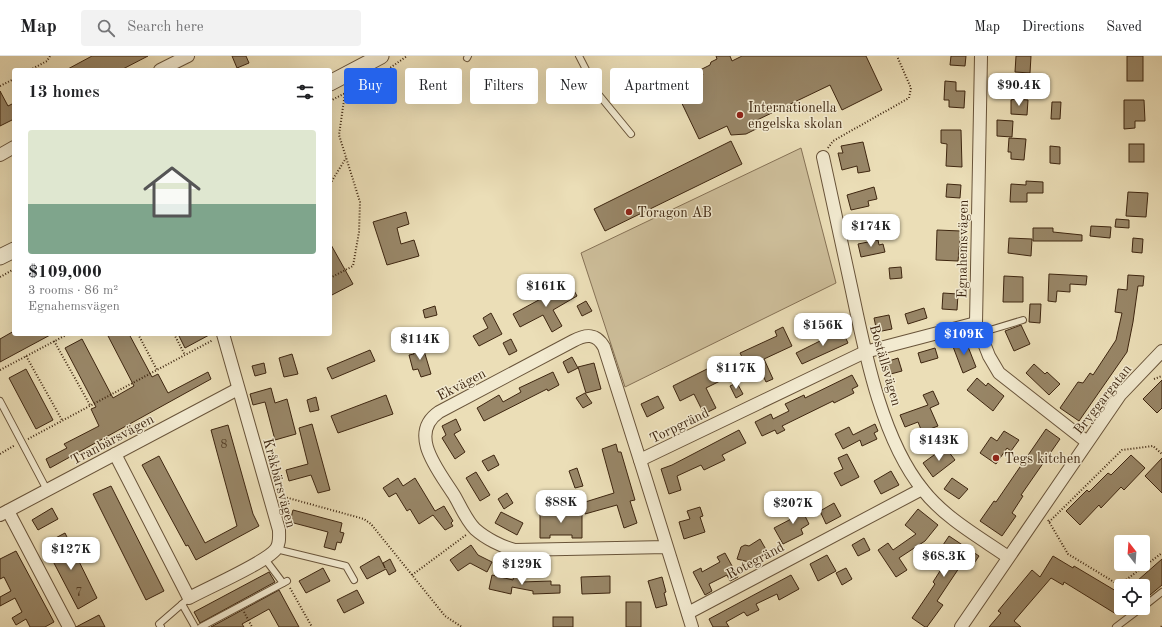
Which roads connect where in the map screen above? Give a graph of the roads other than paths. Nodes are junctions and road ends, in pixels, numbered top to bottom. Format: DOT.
graph roads {
  1 [pos="188,56"];
  2 [pos="381,56"];
  3 [pos="579,56"];
  4 [pos="980,56"];
  5 [pos="164,68"];
  6 [pos="332,82"];
  7 [pos="631,134"];
  8 [pos="12,148"];
  9 [pos="0,155"];
  10 [pos="823,157"];
  11 [pos="12,251"];
  12 [pos="0,257"];
  13 [pos="1023,320"];
  14 [pos="978,328"];
  15 [pos="225,336"];
  16 [pos="1162,351"];
  17 [pos="865,352"];
  18 [pos="238,389"];
  19 [pos="0,401"];
  20 [pos="1087,442"];
  21 [pos="115,454"];
  22 [pos="640,460"];
  23 [pos="922,489"];
  24 [pos="47,490"];
  25 [pos="4,513"];
  26 [pos="667,547"];
  27 [pos="276,549"];
  28 [pos="1008,557"];
  29 [pos="265,559"];
  30 [pos="354,580"];
  31 [pos="1162,592"];
  32 [pos="186,601"];
  33 [pos="1150,601"];
  34 [pos="688,613"];
  35 [pos="1132,615"];
  36 [pos="69,627"];
  37 [pos="161,627"];
  38 [pos="195,627"];
  39 [pos="202,627"];
  40 [pos="692,627"];
  41 [pos="961,627"];
  42 [pos="1116,627"];
  1 -- 5 [label="street"];
  2 -- 6 [label="street"];
  3 -- 7 [label="lane"];
  4 -- 14 [label="street, Egnahemsvägen"];
  8 -- 9 [label="street"];
  10 -- 17 [label="street, Boställsvägen"];
  11 -- 12 [label="street"];
  13 -- 14 [label="lane"];
  14 -- 17 [label="street, Torpgränd"];
  14 -- 20 [label="street, Egnahemsvägen"];
  15 -- 18 [label="street, Kråkbärsvägen"];
  16 -- 20 [label="street, Bryggargatan"];
  17 -- 22 [label="street, Torpgränd"];
  17 -- 23 [label="street, Boställsvägen"];
  18 -- 21 [label="street, Tranbärsvägen"];
  18 -- 27 [label="street, Kråkbärsvägen"];
  19 -- 24 [label="lane"];
  20 -- 28 [label="street, Bryggargatan"];
  21 -- 24 [label="street, Tranbärsvägen"];
  21 -- 32 [label="street"];
  22 -- 26 [label="street, Ekvägen"];
  22 -- 26 [label="street, Ekvägen"];
  23 -- 28 [label="street, Boställsvägen"];
  23 -- 34 [label="street, Rotegränd"];
  24 -- 25 [label="street, Tranbärsvägen"];
  25 -- 36 [label="street"];
  26 -- 34 [label="street, Ekvägen"];
  27 -- 29 [label="street, Kråkbärsvägen"];
  27 -- 30 [label="lane"];
  28 -- 41 [label="street, Bryggargatan"];
  29 -- 32 [label="street, Kråkbärsvägen"];
  29 -- 39 [label="lane"];
  31 -- 33 [label="lane"];
  32 -- 37 [label="lane"];
  32 -- 38 [label="lane"];
  34 -- 40 [label="street, Ekvägen"];
  35 -- 42 [label="lane"];
}
